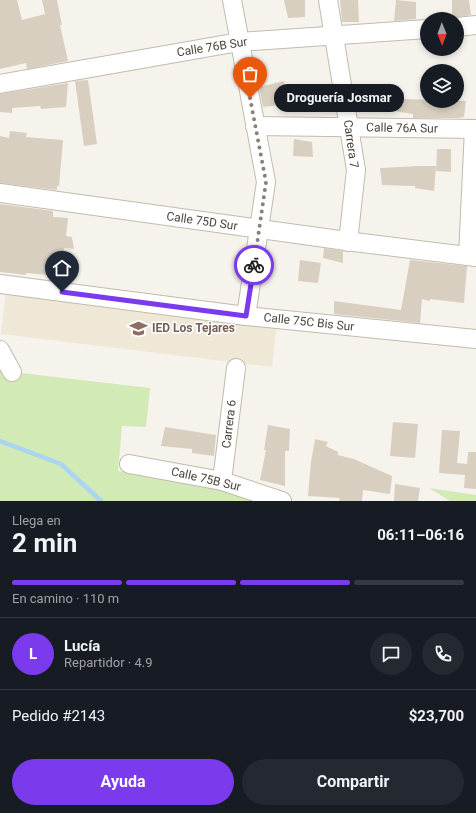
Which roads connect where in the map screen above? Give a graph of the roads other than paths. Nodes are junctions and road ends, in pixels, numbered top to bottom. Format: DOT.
graph roads {
  1 [pos="232,0"];
  2 [pos="328,0"];
  3 [pos="476,25"];
  4 [pos="464,26"];
  5 [pos="420,30"];
  6 [pos="334,36"];
  7 [pos="239,42"];
  8 [pos="0,84"];
  9 [pos="255,126"];
  10 [pos="349,127"];
  11 [pos="475,129"];
  12 [pos="0,193"];
  13 [pos="259,229"];
  14 [pos="348,242"];
  15 [pos="472,256"];
  16 [pos="0,284"];
  17 [pos="246,316"];
  18 [pos="476,339"];
  19 [pos="0,350"];
  20 [pos="236,368"];
  21 [pos="12,372"];
  22 [pos="129,464"];
  23 [pos="222,480"];
  24 [pos="282,501"];
  1 -- 7 [label="street"];
  2 -- 6 [label="street, Carrera 7"];
  3 -- 4 [label="street"];
  5 -- 6 [label="street, Calle 76B Sur"];
  6 -- 7 [label="street, Calle 76B Sur"];
  6 -- 10 [label="street, Carrera 7"];
  7 -- 8 [label="street, Calle 76B Sur"];
  7 -- 9 [label="street"];
  9 -- 10 [label="street, Calle 76A Sur"];
  9 -- 13 [label="street"];
  10 -- 11 [label="street, Calle 76A Sur"];
  10 -- 14 [label="street, Carrera 7"];
  11 -- 15 [label="street"];
  12 -- 13 [label="street, Calle 75D Sur"];
  13 -- 14 [label="street, Calle 75D Sur"];
  13 -- 17 [label="street"];
  14 -- 15 [label="street, Calle 75D Sur"];
  16 -- 17 [label="street, Calle 75C Bis Sur"];
  17 -- 18 [label="street, Calle 75C Bis Sur"];
  19 -- 21 [label="street"];
  20 -- 23 [label="street, Carrera 6"];
  22 -- 23 [label="street, Calle 75B Sur"];
  23 -- 24 [label="street, Calle 75B Sur"];
}
